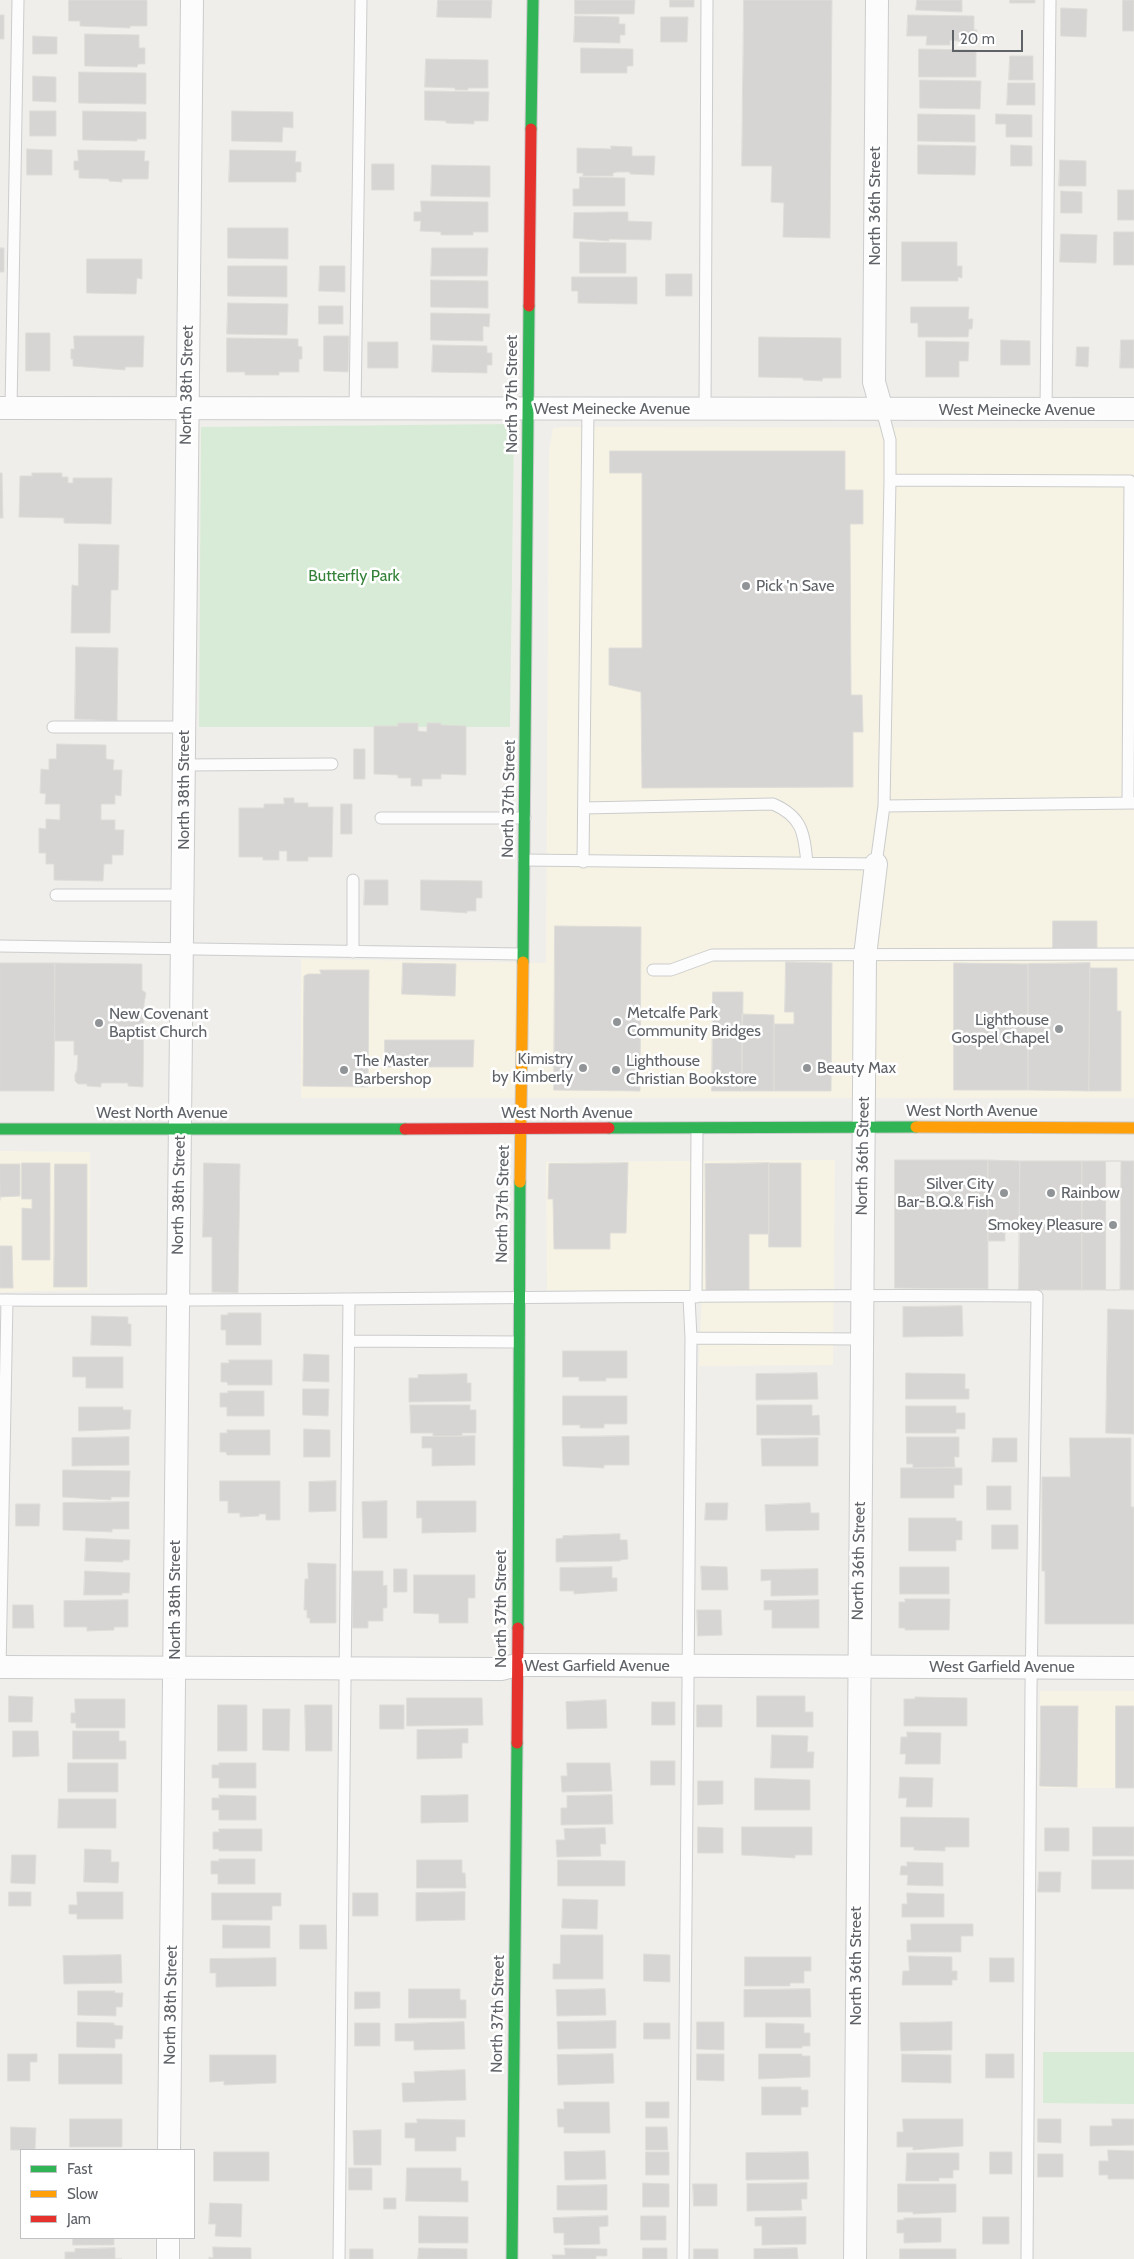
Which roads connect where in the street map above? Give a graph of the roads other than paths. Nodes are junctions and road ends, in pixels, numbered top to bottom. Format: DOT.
graph roads {
  1 [pos="18,0"];
  2 [pos="192,0"];
  3 [pos="361,0"];
  4 [pos="534,0"];
  5 [pos="707,0"];
  6 [pos="876,0"];
  7 [pos="1050,0"];
  8 [pos="6,408"];
  9 [pos="187,408"];
  10 [pos="356,408"];
  11 [pos="528,408"];
  12 [pos="588,409"];
  13 [pos="705,409"];
  14 [pos="1134,409"];
  15 [pos="882,410"];
  16 [pos="1046,410"];
  17 [pos="890,480"];
  18 [pos="53,727"];
  19 [pos="184,727"];
  20 [pos="332,764"];
  21 [pos="184,765"];
  22 [pos="1131,803"];
  23 [pos="884,806"];
  24 [pos="584,808"];
  25 [pos="381,818"];
  26 [pos="525,818"];
  27 [pos="524,860"];
  28 [pos="583,862"];
  29 [pos="807,864"];
  30 [pos="876,864"];
  31 [pos="353,880"];
  32 [pos="183,894"];
  33 [pos="56,895"];
  34 [pos="0,946"];
  35 [pos="182,950"];
  36 [pos="353,952"];
  37 [pos="522,954"];
  38 [pos="1134,954"];
  39 [pos="865,956"];
  40 [pos="653,970"];
  41 [pos="863,1127"];
  42 [pos="698,1128"];
  43 [pos="1134,1128"];
  44 [pos="0,1129"];
  45 [pos="180,1130"];
  46 [pos="520,1130"];
  47 [pos="862,1294"];
  48 [pos="693,1297"];
  49 [pos="518,1298"];
  50 [pos="349,1299"];
  51 [pos="3,1300"];
  52 [pos="178,1300"];
  53 [pos="691,1338"];
  54 [pos="861,1339"];
  55 [pos="348,1341"];
  56 [pos="518,1342"];
  57 [pos="517,1665"];
  58 [pos="0,1666"];
  59 [pos="689,1666"];
  60 [pos="858,1666"];
  61 [pos="175,1667"];
  62 [pos="1031,1667"];
  63 [pos="345,1668"];
  64 [pos="1134,1668"];
  65 [pos="0,1674"];
  66 [pos="169,2149"];
  67 [pos="168,2239"];
  68 [pos="168,2259"];
  69 [pos="339,2259"];
  70 [pos="512,2259"];
  71 [pos="683,2259"];
  72 [pos="855,2259"];
  73 [pos="1027,2259"];
  1 -- 8 [label="lane"];
  2 -- 9 [label="street, North 38th Street"];
  3 -- 10 [label="lane"];
  4 -- 11 [label="street, North 37th Street"];
  5 -- 13 [label="lane"];
  6 -- 15 [label="street, North 36th Street"];
  7 -- 16 [label="lane"];
  8 -- 9 [label="street, West Meinecke Avenue"];
  9 -- 10 [label="street, West Meinecke Avenue"];
  9 -- 19 [label="street, North 38th Street"];
  10 -- 11 [label="street, West Meinecke Avenue"];
  11 -- 12 [label="street, West Meinecke Avenue"];
  11 -- 26 [label="street, North 37th Street"];
  12 -- 13 [label="street, West Meinecke Avenue"];
  12 -- 24 [label="lane"];
  13 -- 15 [label="street, West Meinecke Avenue"];
  14 -- 16 [label="street, West Meinecke Avenue"];
  15 -- 16 [label="street, West Meinecke Avenue"];
  15 -- 17 [label="lane"];
  17 -- 22 [label="lane"];
  17 -- 23 [label="lane"];
  18 -- 19 [label="lane"];
  19 -- 21 [label="street, North 38th Street"];
  20 -- 21 [label="lane"];
  21 -- 32 [label="street, North 38th Street"];
  22 -- 23 [label="lane"];
  23 -- 30 [label="lane"];
  24 -- 28 [label="lane"];
  24 -- 29 [label="lane"];
  25 -- 26 [label="lane"];
  26 -- 27 [label="street, North 37th Street"];
  27 -- 28 [label="lane"];
  27 -- 37 [label="street, North 37th Street"];
  28 -- 29 [label="lane"];
  29 -- 30 [label="lane"];
  30 -- 39 [label="street, North 36th Street"];
  31 -- 36 [label="lane"];
  32 -- 33 [label="lane"];
  32 -- 35 [label="street, North 38th Street"];
  34 -- 35 [label="lane"];
  35 -- 36 [label="lane"];
  35 -- 45 [label="street, North 38th Street"];
  36 -- 37 [label="lane"];
  37 -- 46 [label="street, North 37th Street"];
  38 -- 39 [label="lane"];
  39 -- 40 [label="lane"];
  39 -- 41 [label="street, North 36th Street"];
  41 -- 42 [label="street, West North Avenue"];
  41 -- 43 [label="street, West North Avenue"];
  41 -- 47 [label="street, North 36th Street"];
  42 -- 46 [label="street, West North Avenue"];
  42 -- 48 [label="lane"];
  44 -- 45 [label="street, West North Avenue"];
  45 -- 46 [label="street, West North Avenue"];
  45 -- 52 [label="street, North 38th Street"];
  46 -- 49 [label="street, North 37th Street"];
  47 -- 48 [label="lane"];
  47 -- 54 [label="street, North 36th Street"];
  47 -- 62 [label="lane"];
  48 -- 49 [label="lane"];
  48 -- 53 [label="lane"];
  49 -- 50 [label="lane"];
  49 -- 56 [label="street, North 37th Street"];
  50 -- 52 [label="lane"];
  50 -- 55 [label="lane"];
  51 -- 52 [label="lane"];
  51 -- 58 [label="lane"];
  52 -- 61 [label="street, North 38th Street"];
  53 -- 54 [label="lane"];
  53 -- 59 [label="lane"];
  54 -- 60 [label="street, North 36th Street"];
  55 -- 56 [label="lane"];
  55 -- 63 [label="lane"];
  56 -- 57 [label="street, North 37th Street"];
  57 -- 59 [label="street, West Garfield Avenue"];
  57 -- 63 [label="street, West Garfield Avenue"];
  57 -- 70 [label="street, North 37th Street"];
  58 -- 61 [label="street, West Garfield Avenue"];
  58 -- 65 [label="lane"];
  59 -- 60 [label="street, West Garfield Avenue"];
  59 -- 71 [label="lane"];
  60 -- 62 [label="street, West Garfield Avenue"];
  60 -- 72 [label="street, North 36th Street"];
  61 -- 63 [label="street, West Garfield Avenue"];
  61 -- 66 [label="street, North 38th Street"];
  62 -- 64 [label="street, West Garfield Avenue"];
  62 -- 73 [label="lane"];
  63 -- 69 [label="lane"];
  67 -- 68 [label="street"];
}
